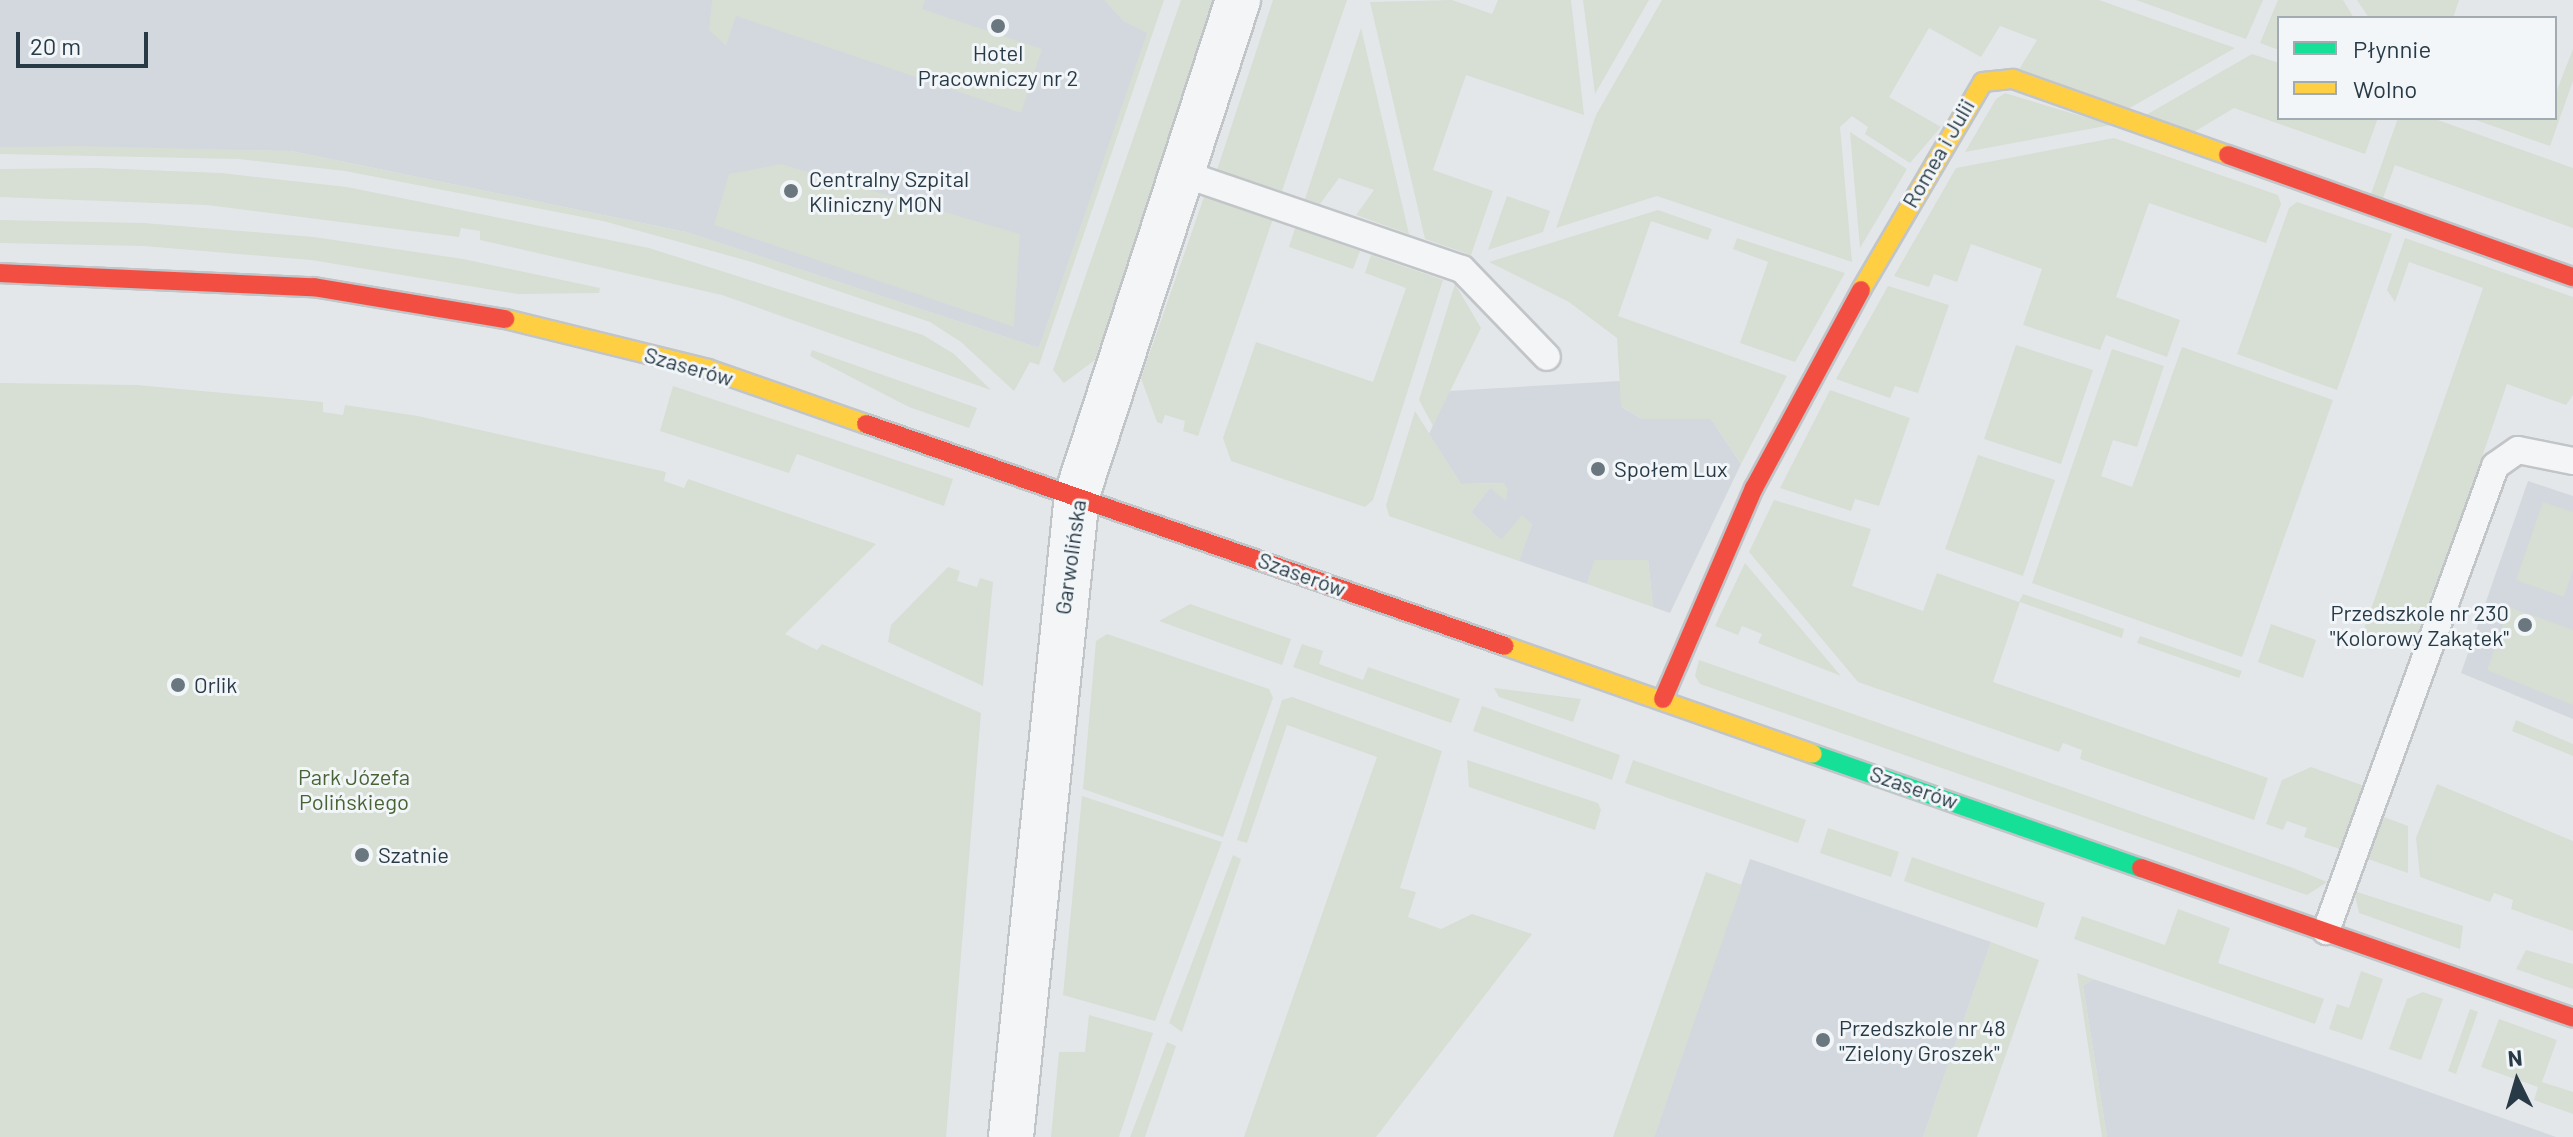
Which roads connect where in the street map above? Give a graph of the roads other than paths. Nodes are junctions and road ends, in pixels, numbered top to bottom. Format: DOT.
graph roads {
  1 [pos="1238,0"];
  2 [pos="1181,173"];
  3 [pos="0,273"];
  4 [pos="2573,277"];
  5 [pos="1547,357"];
  6 [pos="2573,461"];
  7 [pos="1077,495"];
  8 [pos="1663,699"];
  9 [pos="2326,931"];
  10 [pos="2573,1018"];
  11 [pos="1011,1137"];
  1 -- 2 [label="street, Garwolińska"];
  2 -- 5 [label="lane"];
  2 -- 7 [label="street, Garwolińska"];
  3 -- 7 [label="street, Szaserów"];
  4 -- 8 [label="street, Romea i Julii"];
  6 -- 9 [label="lane"];
  7 -- 8 [label="street, Szaserów"];
  7 -- 11 [label="street, Garwolińska"];
  8 -- 9 [label="street, Szaserów"];
  9 -- 10 [label="street, Szaserów"];
}
